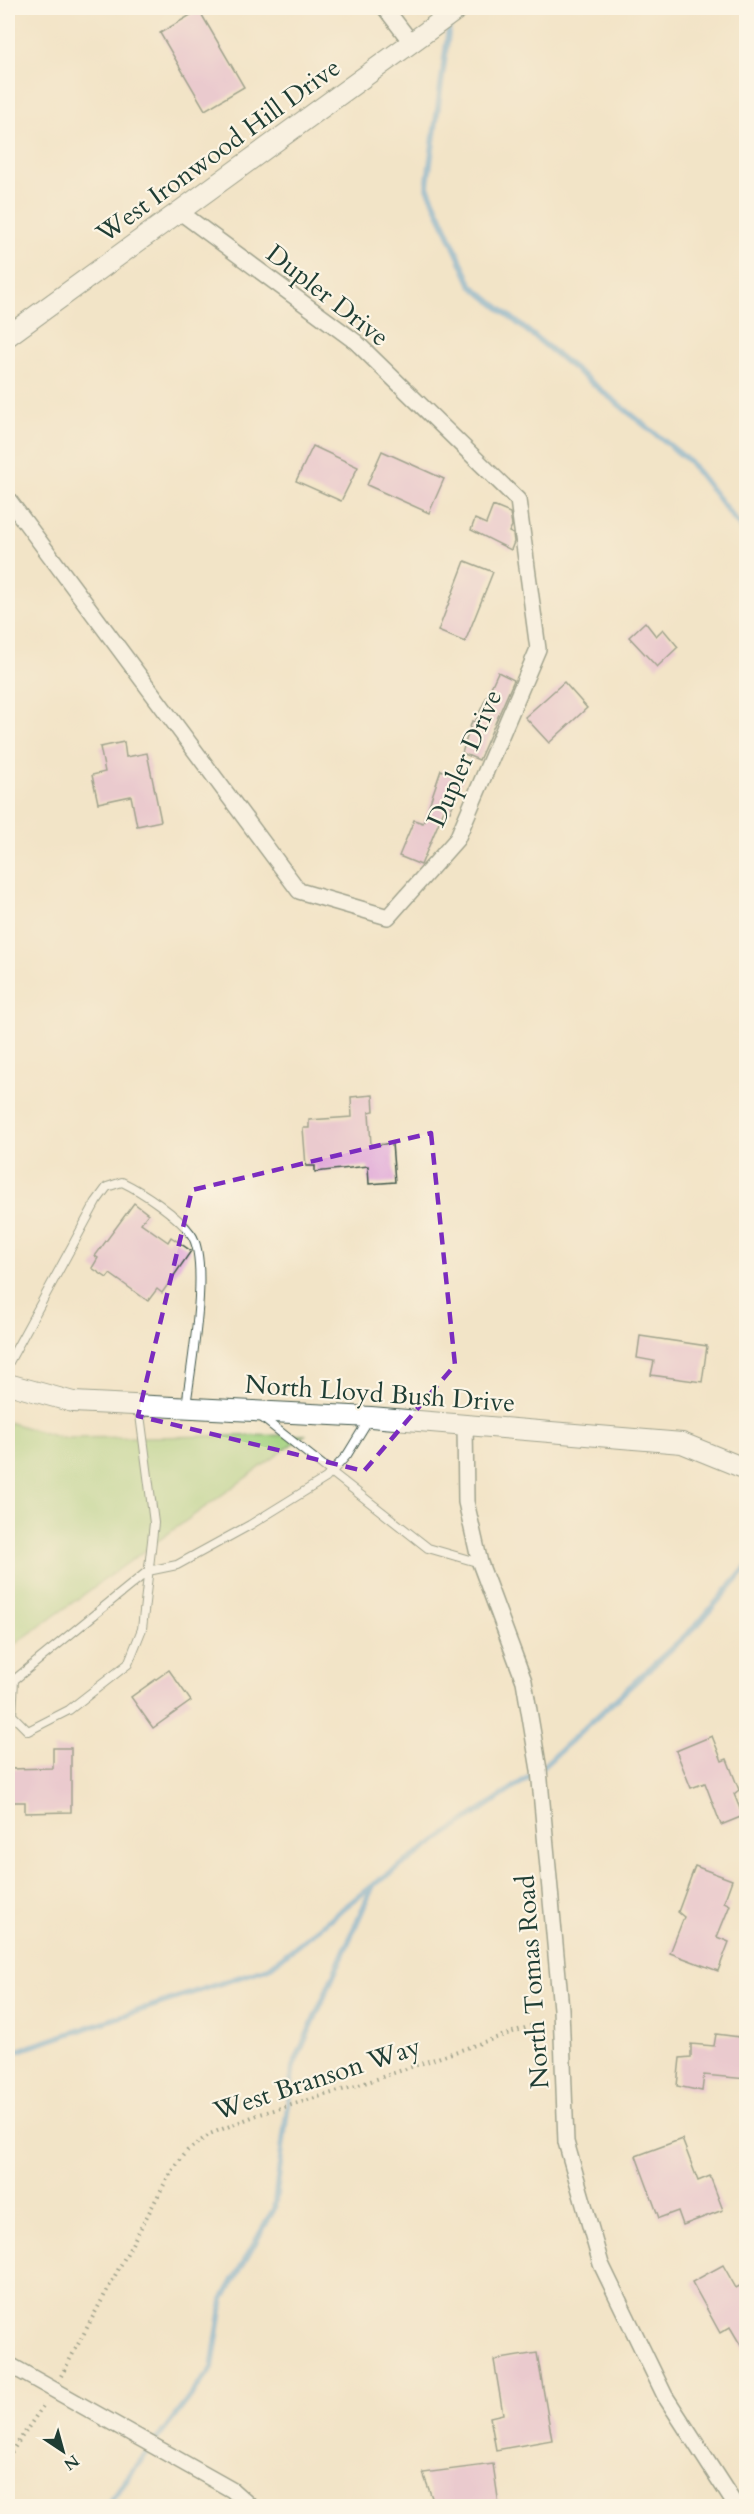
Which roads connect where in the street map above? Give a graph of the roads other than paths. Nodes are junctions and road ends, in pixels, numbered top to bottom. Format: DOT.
graph roads {
  1 [pos="385,8"];
  2 [pos="459,8"];
  3 [pos="411,42"];
  4 [pos="180,212"];
  5 [pos="8,336"];
  6 [pos="8,499"];
  7 [pos="8,1364"];
  8 [pos="8,1384"];
  9 [pos="139,1405"];
  10 [pos="186,1408"];
  11 [pos="253,1411"];
  12 [pos="371,1416"];
  13 [pos="465,1424"];
  14 [pos="747,1469"];
  15 [pos="330,1473"];
  16 [pos="480,1563"];
  17 [pos="148,1571"];
  18 [pos="8,2364"];
  19 [pos="250,2506"];
  20 [pos="736,2506"];
  1 -- 3 [label="street"];
  2 -- 3 [label="street, West Ironwood Hill Drive"];
  3 -- 4 [label="street, West Ironwood Hill Drive"];
  4 -- 5 [label="street, West Ironwood Hill Drive"];
  4 -- 6 [label="street, Dupler Drive"];
  7 -- 10 [label="lane"];
  8 -- 9 [label="street, North Lloyd Bush Drive"];
  9 -- 10 [label="street, North Lloyd Bush Drive"];
  9 -- 17 [label="lane"];
  10 -- 11 [label="street, North Lloyd Bush Drive"];
  11 -- 12 [label="street, North Lloyd Bush Drive"];
  11 -- 15 [label="lane"];
  12 -- 13 [label="street, North Lloyd Bush Drive"];
  12 -- 15 [label="lane"];
  13 -- 14 [label="street, North Lloyd Bush Drive"];
  13 -- 16 [label="street, North Tomas Road"];
  15 -- 16 [label="lane"];
  15 -- 17 [label="lane"];
  16 -- 20 [label="street, North Tomas Road"];
  17 -- 17 [label="lane"];
  18 -- 19 [label="street"];
}
